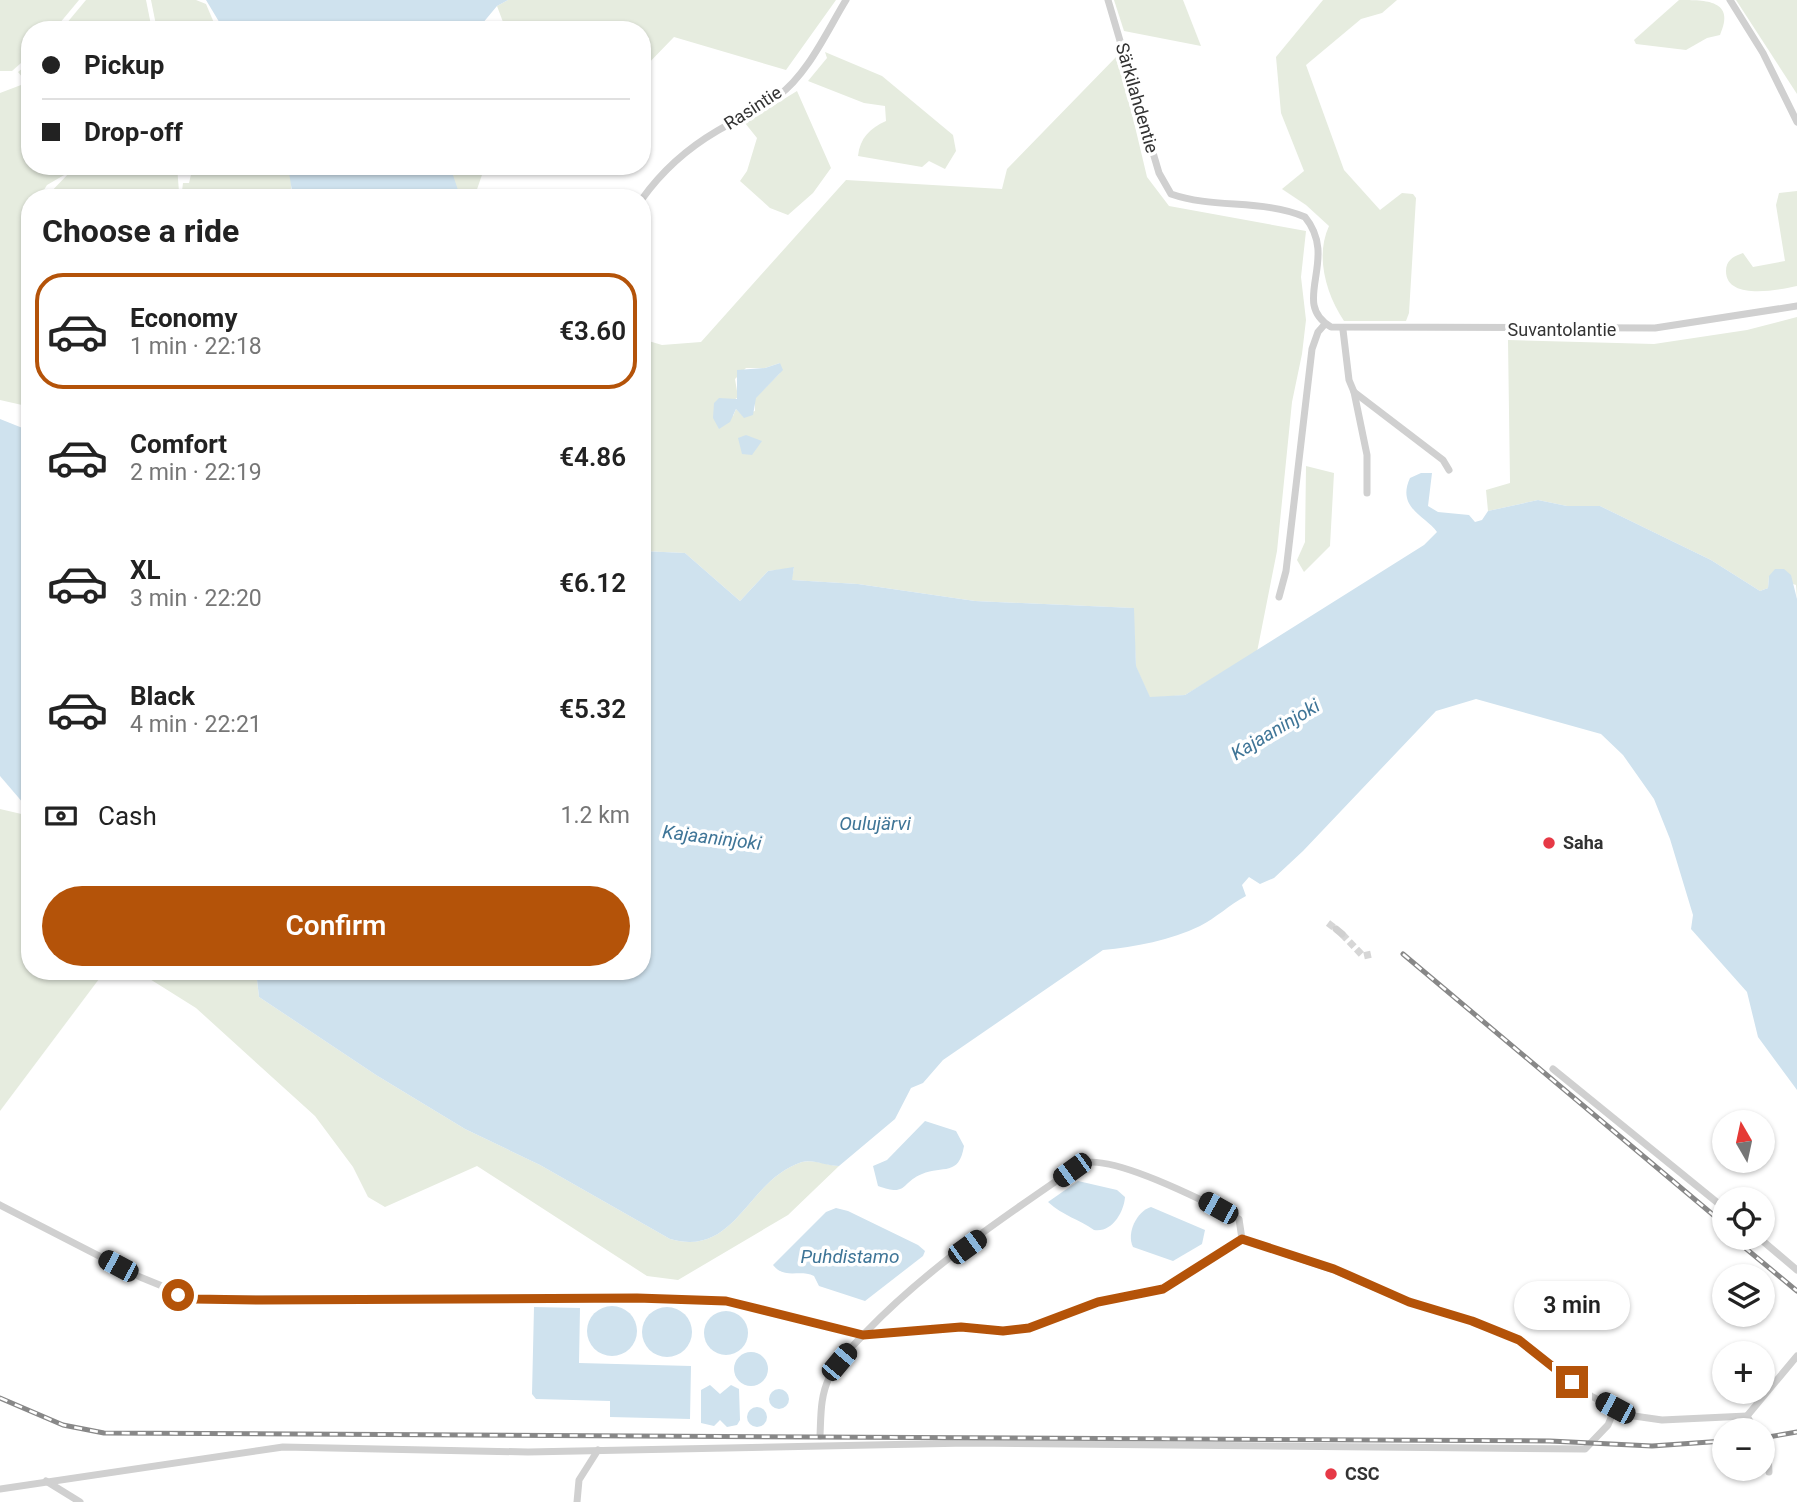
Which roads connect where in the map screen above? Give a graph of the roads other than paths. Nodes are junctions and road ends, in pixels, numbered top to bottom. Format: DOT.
graph roads {
  1 [pos="846,0"];
  2 [pos="1108,0"];
  3 [pos="1730,0"];
  4 [pos="1797,122"];
  5 [pos="649,189"];
  6 [pos="1797,306"];
  7 [pos="1325,324"];
  8 [pos="1343,330"];
  9 [pos="1354,392"];
  10 [pos="1449,470"];
  11 [pos="1367,493"];
  12 [pos="1279,597"];
  13 [pos="1553,1069"];
  14 [pos="1712,1198"];
  15 [pos="0,1205"];
  16 [pos="1242,1239"];
  17 [pos="1773,1250"];
  18 [pos="1797,1270"];
  19 [pos="863,1335"];
  20 [pos="1797,1356"];
  21 [pos="1615,1408"];
  22 [pos="1747,1416"];
  23 [pos="820,1436"];
  24 [pos="598,1450"];
  25 [pos="45,1481"];
  26 [pos="0,1489"];
  27 [pos="80,1502"];
  28 [pos="578,1502"];
  1 -- 5 [label="street, Rasintie"];
  2 -- 7 [label="street, Särkilahdentie"];
  3 -- 4 [label="street"];
  6 -- 8 [label="street, Suvantolantie"];
  7 -- 8 [label="street, Suvantolantie"];
  7 -- 12 [label="street"];
  8 -- 9 [label="street"];
  9 -- 10 [label="street"];
  9 -- 11 [label="street"];
  13 -- 14 [label="street"];
  15 -- 19 [label="street"];
  16 -- 19 [label="street"];
  16 -- 19 [label="street"];
  16 -- 21 [label="street"];
  17 -- 18 [label="street"];
  19 -- 23 [label="street"];
  20 -- 22 [label="street"];
  21 -- 22 [label="street"];
  21 -- 24 [label="street"];
  24 -- 25 [label="street"];
  24 -- 28 [label="street"];
  25 -- 26 [label="street"];
  25 -- 27 [label="street"];
}
